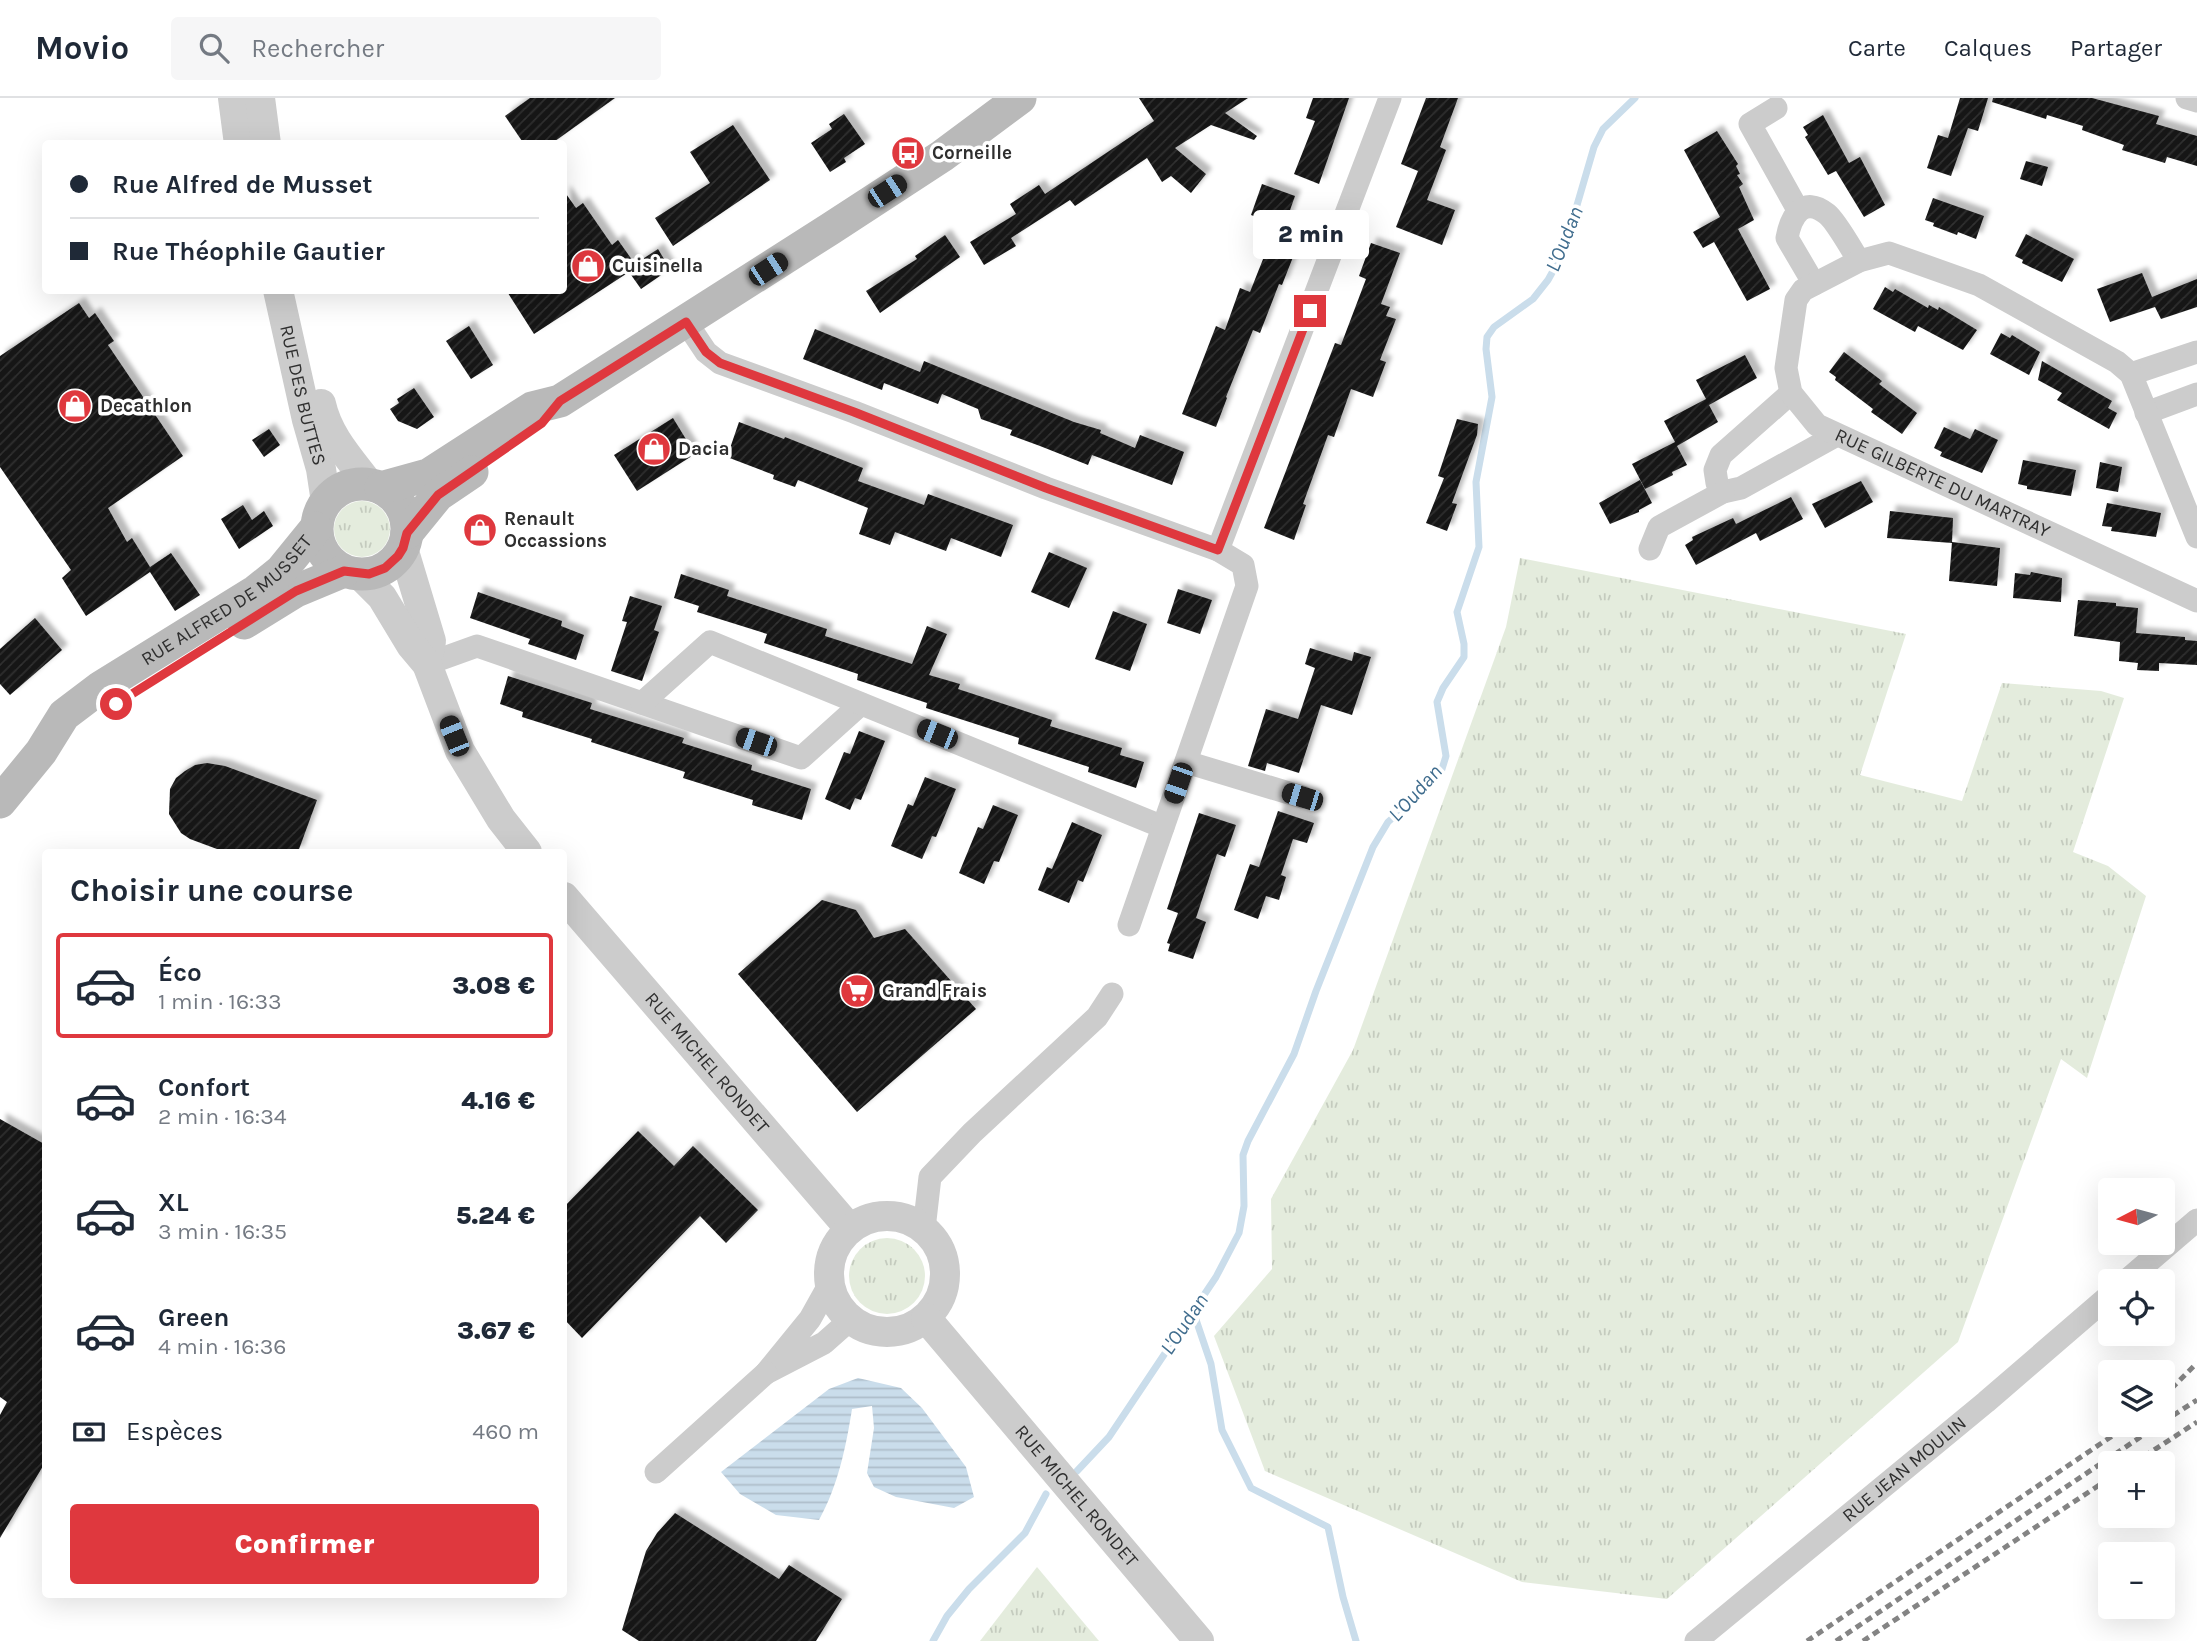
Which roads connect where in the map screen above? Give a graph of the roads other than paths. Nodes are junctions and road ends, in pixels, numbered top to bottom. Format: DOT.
graph roads {
  1 [pos="233,98"];
  2 [pos="260,98"];
  3 [pos="1020,98"];
  4 [pos="1044,98"];
  5 [pos="1390,98"];
  6 [pos="2187,98"];
  7 [pos="2197,101"];
  8 [pos="1776,108"];
  9 [pos="238,140"];
  10 [pos="265,140"];
  11 [pos="942,156"];
  12 [pos="1798,210"];
  13 [pos="1859,261"];
  14 [pos="1814,285"];
  15 [pos="279,294"];
  16 [pos="297,294"];
  17 [pos="686,322"];
  18 [pos="2197,352"];
  19 [pos="2131,374"];
  20 [pos="1791,393"];
  21 [pos="2197,394"];
  22 [pos="560,401"];
  23 [pos="2146,413"];
  24 [pos="1838,435"];
  25 [pos="375,486"];
  26 [pos="1723,492"];
  27 [pos="321,515"];
  28 [pos="2197,537"];
  29 [pos="405,540"];
  30 [pos="1650,549"];
  31 [pos="1218,550"];
  32 [pos="352,573"];
  33 [pos="2197,601"];
  34 [pos="427,664"];
  35 [pos="642,703"];
  36 [pos="861,704"];
  37 [pos="41,752"];
  38 [pos="1186,761"];
  39 [pos="1302,797"];
  40 [pos="0,802"];
  41 [pos="1163,827"];
  42 [pos="525,849"];
  43 [pos="567,900"];
  44 [pos="1129,925"];
  45 [pos="1112,994"];
  46 [pos="2197,1220"];
  47 [pos="850,1229"];
  48 [pos="924,1229"];
  49 [pos="2140,1269"];
  50 [pos="829,1285"];
  51 [pos="2098,1305"];
  52 [pos="926,1318"];
  53 [pos="850,1320"];
  54 [pos="766,1373"];
  55 [pos="656,1472"];
  56 [pos="1199,1641"];
  57 [pos="1696,1641"];
  1 -- 9 [label="street"];
  2 -- 10 [label="street"];
  3 -- 11 [label="main road"];
  4 -- 11 [label="main road"];
  5 -- 31 [label="street"];
  6 -- 7 [label="street"];
  8 -- 12 [label="street"];
  11 -- 17 [label="main road"];
  12 -- 13 [label="street"];
  12 -- 14 [label="street"];
  13 -- 14 [label="street"];
  13 -- 19 [label="street"];
  14 -- 20 [label="street"];
  15 -- 27 [label="street, RUE DES BUTTES"];
  16 -- 25 [label="street, RUE DES BUTTES"];
  17 -- 22 [label="main road"];
  17 -- 31 [label="street"];
  18 -- 19 [label="street"];
  19 -- 23 [label="street"];
  20 -- 24 [label="street, RUE GILBERTE DU MARTRAY"];
  20 -- 26 [label="street"];
  21 -- 23 [label="street"];
  22 -- 25 [label="main road"];
  22 -- 29 [label="main road"];
  23 -- 28 [label="street"];
  24 -- 26 [label="street"];
  24 -- 33 [label="street, RUE GILBERTE DU MARTRAY"];
  25 -- 27 [label="main road"];
  25 -- 29 [label="main road"];
  26 -- 30 [label="street"];
  27 -- 32 [label="main road"];
  27 -- 37 [label="main road, RUE ALFRED DE MUSSET"];
  29 -- 32 [label="main road"];
  29 -- 34 [label="street"];
  31 -- 38 [label="street"];
  32 -- 34 [label="street"];
  32 -- 37 [label="main road, RUE ALFRED DE MUSSET"];
  34 -- 35 [label="street"];
  34 -- 42 [label="street"];
  35 -- 36 [label="street"];
  35 -- 36 [label="street"];
  36 -- 41 [label="street"];
  37 -- 40 [label="main road, RUE ALFRED DE MUSSET"];
  38 -- 39 [label="street"];
  38 -- 41 [label="street"];
  41 -- 44 [label="street"];
  43 -- 47 [label="street, RUE MICHEL RONDET"];
  45 -- 48 [label="street"];
  46 -- 49 [label="street"];
  47 -- 48 [label="street"];
  47 -- 50 [label="street"];
  48 -- 52 [label="street"];
  50 -- 53 [label="street"];
  50 -- 54 [label="street"];
  51 -- 57 [label="street, RUE JEAN MOULIN"];
  52 -- 53 [label="street"];
  52 -- 56 [label="street, RUE MICHEL RONDET"];
  53 -- 54 [label="street"];
  54 -- 55 [label="street"];
}
